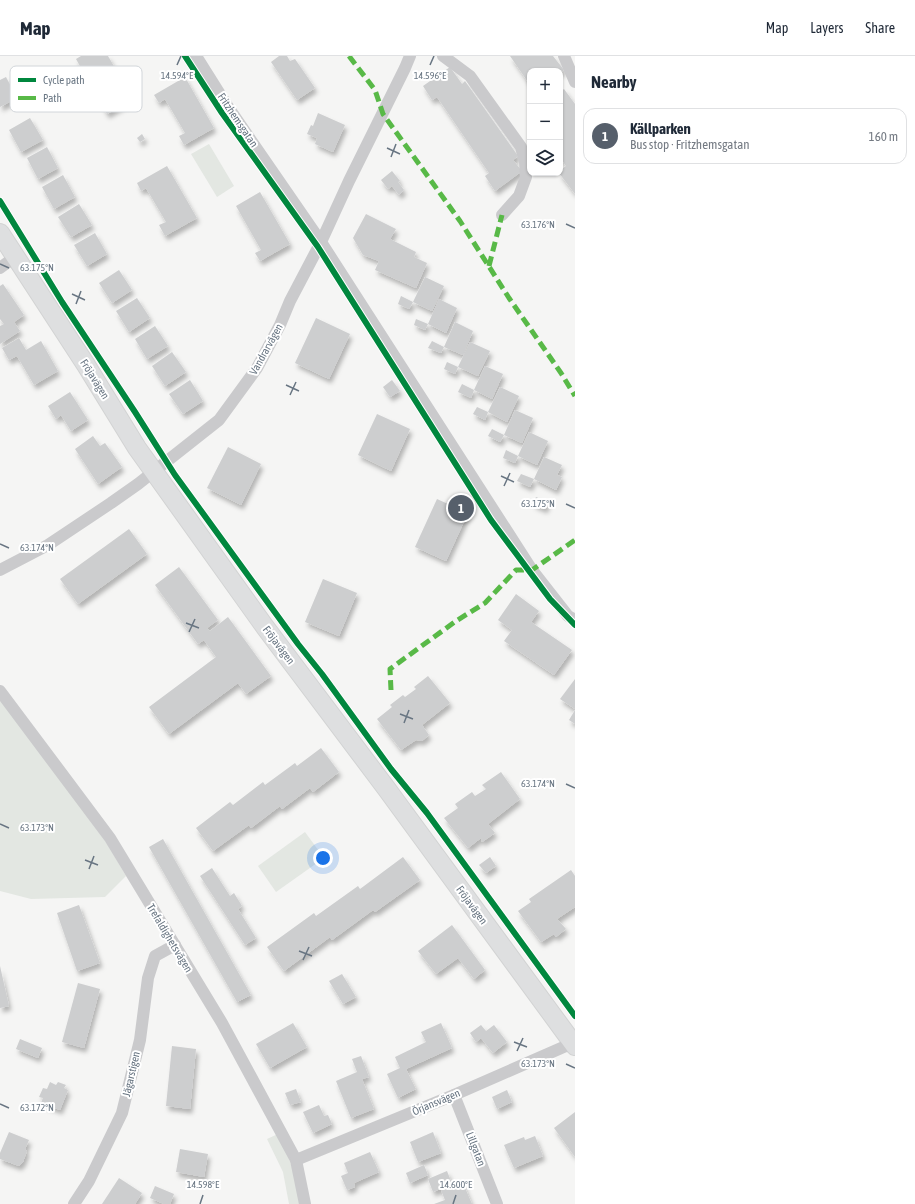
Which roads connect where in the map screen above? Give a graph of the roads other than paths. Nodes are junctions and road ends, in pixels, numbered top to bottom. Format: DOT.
graph roads {
  1 [pos="196,56"];
  2 [pos="410,56"];
  3 [pos="443,56"];
  4 [pos="564,56"];
  5 [pos="575,82"];
  6 [pos="502,215"];
  7 [pos="0,233"];
  8 [pos="321,242"];
  9 [pos="15,257"];
  10 [pos="0,268"];
  11 [pos="154,471"];
  12 [pos="0,570"];
  13 [pos="573,620"];
  14 [pos="0,690"];
  15 [pos="175,944"];
  16 [pos="574,1044"];
  17 [pos="454,1095"];
  18 [pos="296,1160"];
  19 [pos="74,1204"];
  20 [pos="305,1204"];
  21 [pos="497,1204"];
  1 -- 8 [label="street, Fritzhemsgatan"];
  2 -- 8 [label="street, Vandrarvägen"];
  3 -- 6 [label="street"];
  4 -- 5 [label="street"];
  7 -- 9 [label="street, Fröjavägen"];
  8 -- 11 [label="street, Vandrarvägen"];
  8 -- 13 [label="street, Fritzhemsgatan"];
  9 -- 10 [label="street"];
  9 -- 11 [label="street, Fröjavägen"];
  11 -- 12 [label="street, Vandrarvägen"];
  11 -- 16 [label="street, Fröjavägen"];
  14 -- 15 [label="street, Trefaldighetsvägen"];
  15 -- 18 [label="street, Trefaldighetsvägen"];
  15 -- 19 [label="street, Jägarstigen"];
  16 -- 17 [label="street, Örjansvägen"];
  17 -- 18 [label="street, Örjansvägen"];
  17 -- 21 [label="street, Lillgatan"];
  18 -- 20 [label="street, Trefaldighetsvägen"];
}
